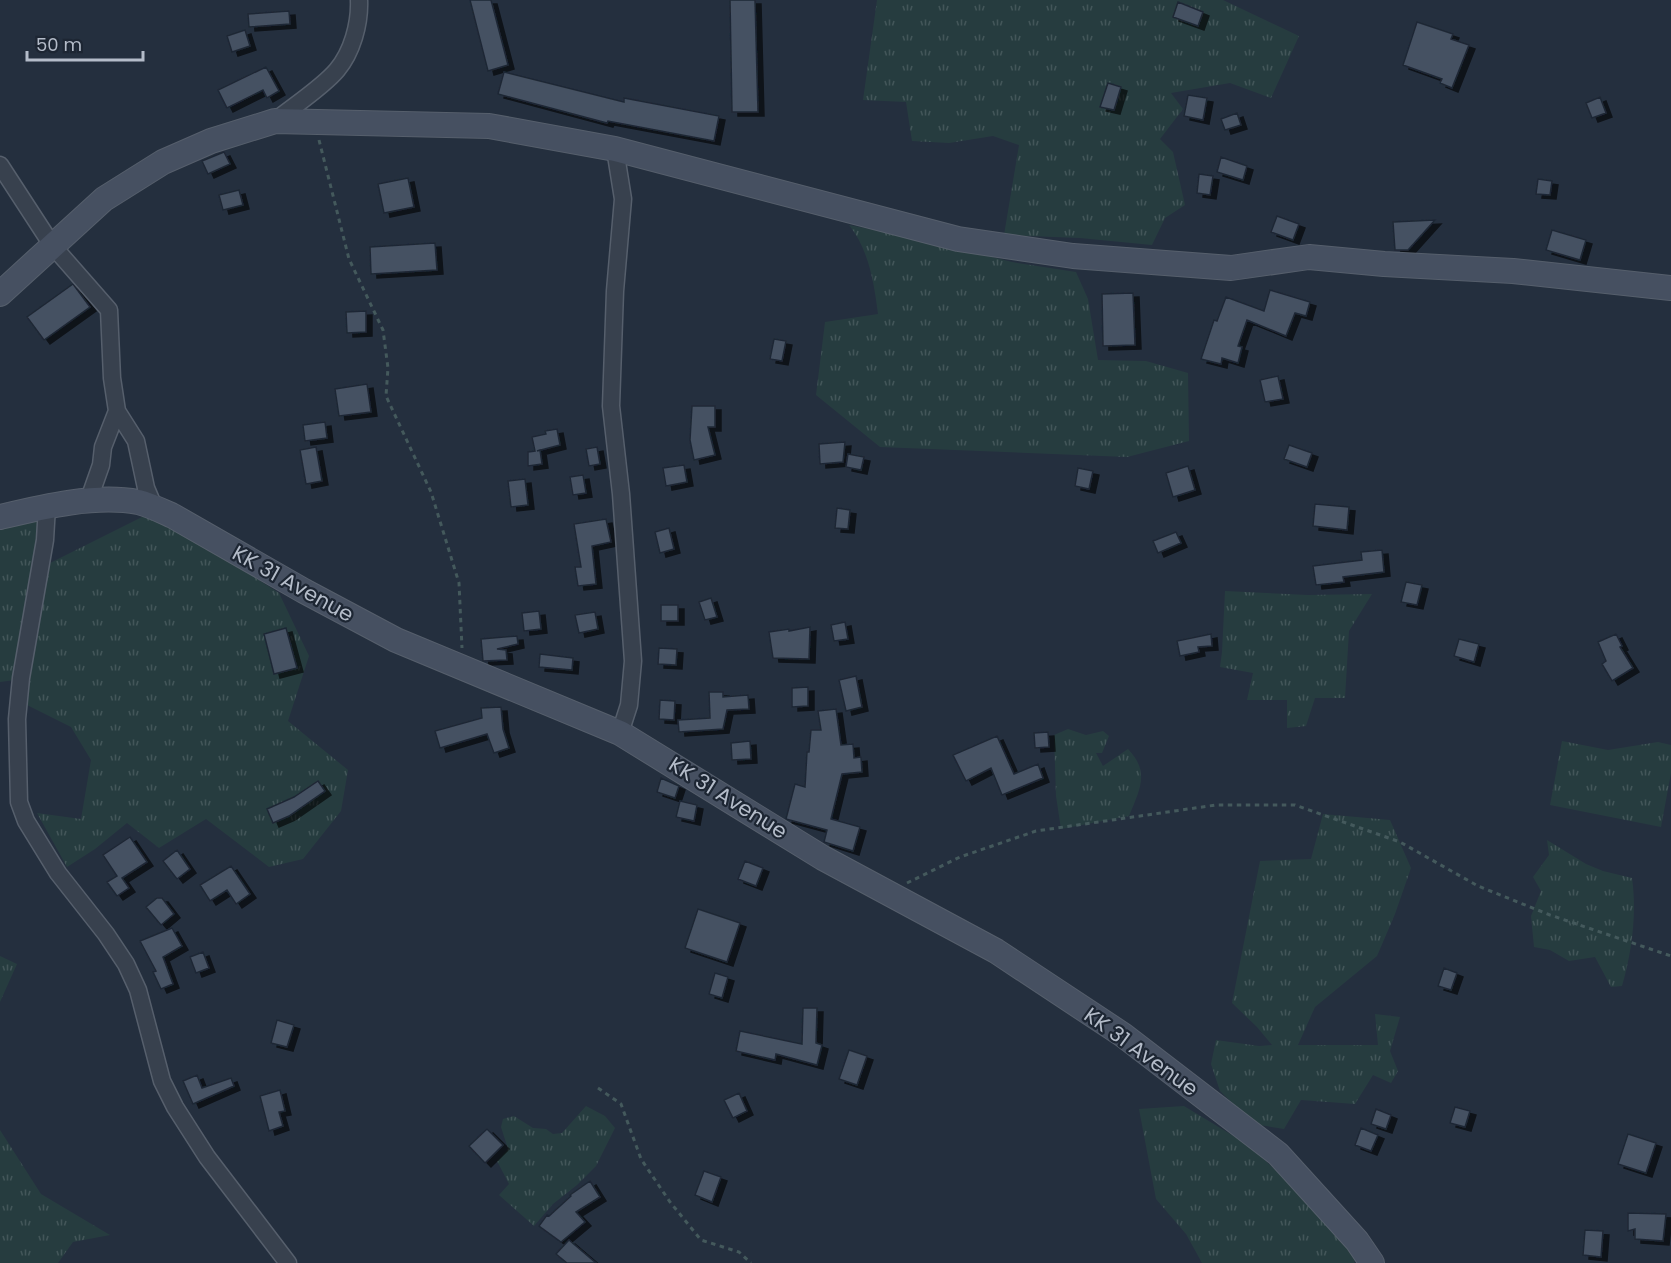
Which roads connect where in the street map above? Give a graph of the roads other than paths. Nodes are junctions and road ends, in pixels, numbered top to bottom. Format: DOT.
graph roads {
  1 [pos="359,0"];
  2 [pos="274,121"];
  3 [pos="615,149"];
  4 [pos="0,165"];
  5 [pos="52,245"];
  6 [pos="1671,288"];
  7 [pos="0,294"];
  8 [pos="117,411"];
  9 [pos="88,502"];
  10 [pos="47,506"];
  11 [pos="153,507"];
  12 [pos="0,517"];
  13 [pos="620,733"];
  14 [pos="288,1263"];
  15 [pos="1372,1263"];
  1 -- 2 [label="street"];
  2 -- 3 [label="main road"];
  2 -- 5 [label="main road"];
  3 -- 6 [label="main road"];
  3 -- 13 [label="street"];
  4 -- 5 [label="street"];
  5 -- 7 [label="main road"];
  5 -- 8 [label="street"];
  8 -- 9 [label="street"];
  8 -- 11 [label="street"];
  9 -- 10 [label="main road, KK 31 Avenue"];
  9 -- 11 [label="main road, KK 31 Avenue"];
  10 -- 12 [label="main road, KK 31 Avenue"];
  10 -- 14 [label="street"];
  11 -- 13 [label="main road, KK 31 Avenue"];
  13 -- 15 [label="main road, KK 31 Avenue"];
}
